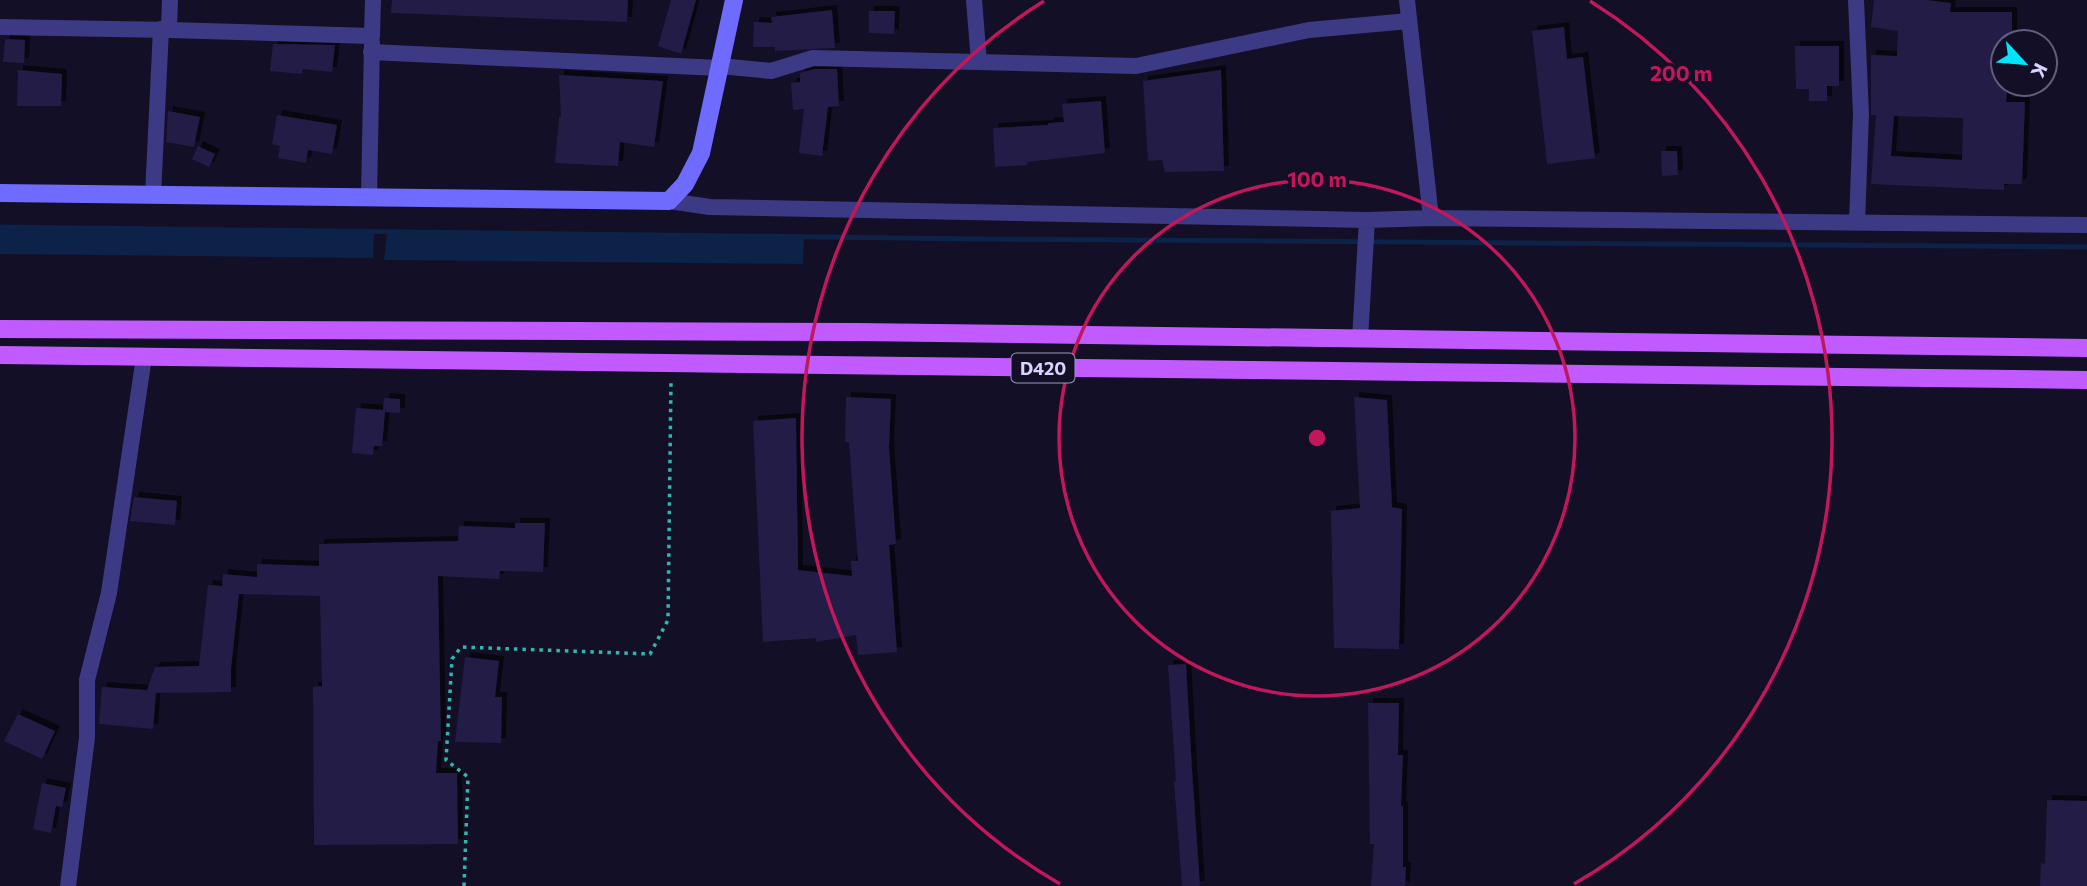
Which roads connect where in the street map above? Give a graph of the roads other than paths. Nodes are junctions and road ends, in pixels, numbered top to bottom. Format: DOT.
graph roads {
  1 [pos="170,0"];
  2 [pos="373,0"];
  3 [pos="734,0"];
  4 [pos="974,0"];
  5 [pos="1407,0"];
  6 [pos="1856,0"];
  7 [pos="1409,21"];
  8 [pos="0,27"];
  9 [pos="165,29"];
  10 [pos="372,44"];
  11 [pos="979,62"];
  12 [pos="719,67"];
  13 [pos="0,193"];
  14 [pos="153,195"];
  15 [pos="369,197"];
  16 [pos="669,201"];
  17 [pos="1431,218"];
  18 [pos="1367,220"];
  19 [pos="1857,223"];
  20 [pos="2087,225"];
  21 [pos="0,329"];
  22 [pos="1360,339"];
  23 [pos="2087,348"];
  24 [pos="0,355"];
  25 [pos="144,357"];
  26 [pos="2087,380"];
  27 [pos="68,886"];
  1 -- 9 [label="street"];
  2 -- 10 [label="street"];
  3 -- 12 [label="street"];
  4 -- 11 [label="street"];
  5 -- 7 [label="street"];
  6 -- 19 [label="street"];
  7 -- 11 [label="street"];
  7 -- 17 [label="street"];
  8 -- 9 [label="street"];
  9 -- 10 [label="street"];
  9 -- 14 [label="street"];
  10 -- 12 [label="street"];
  10 -- 15 [label="street"];
  11 -- 12 [label="street"];
  12 -- 16 [label="street"];
  13 -- 14 [label="street"];
  14 -- 15 [label="street"];
  15 -- 16 [label="street"];
  16 -- 18 [label="street"];
  17 -- 18 [label="street"];
  17 -- 19 [label="street"];
  18 -- 22 [label="street"];
  19 -- 20 [label="street"];
  21 -- 22 [label="main road, D420"];
  22 -- 23 [label="main road, D420"];
  24 -- 25 [label="main road, D420"];
  25 -- 26 [label="main road, D420"];
  25 -- 27 [label="street"];
}
